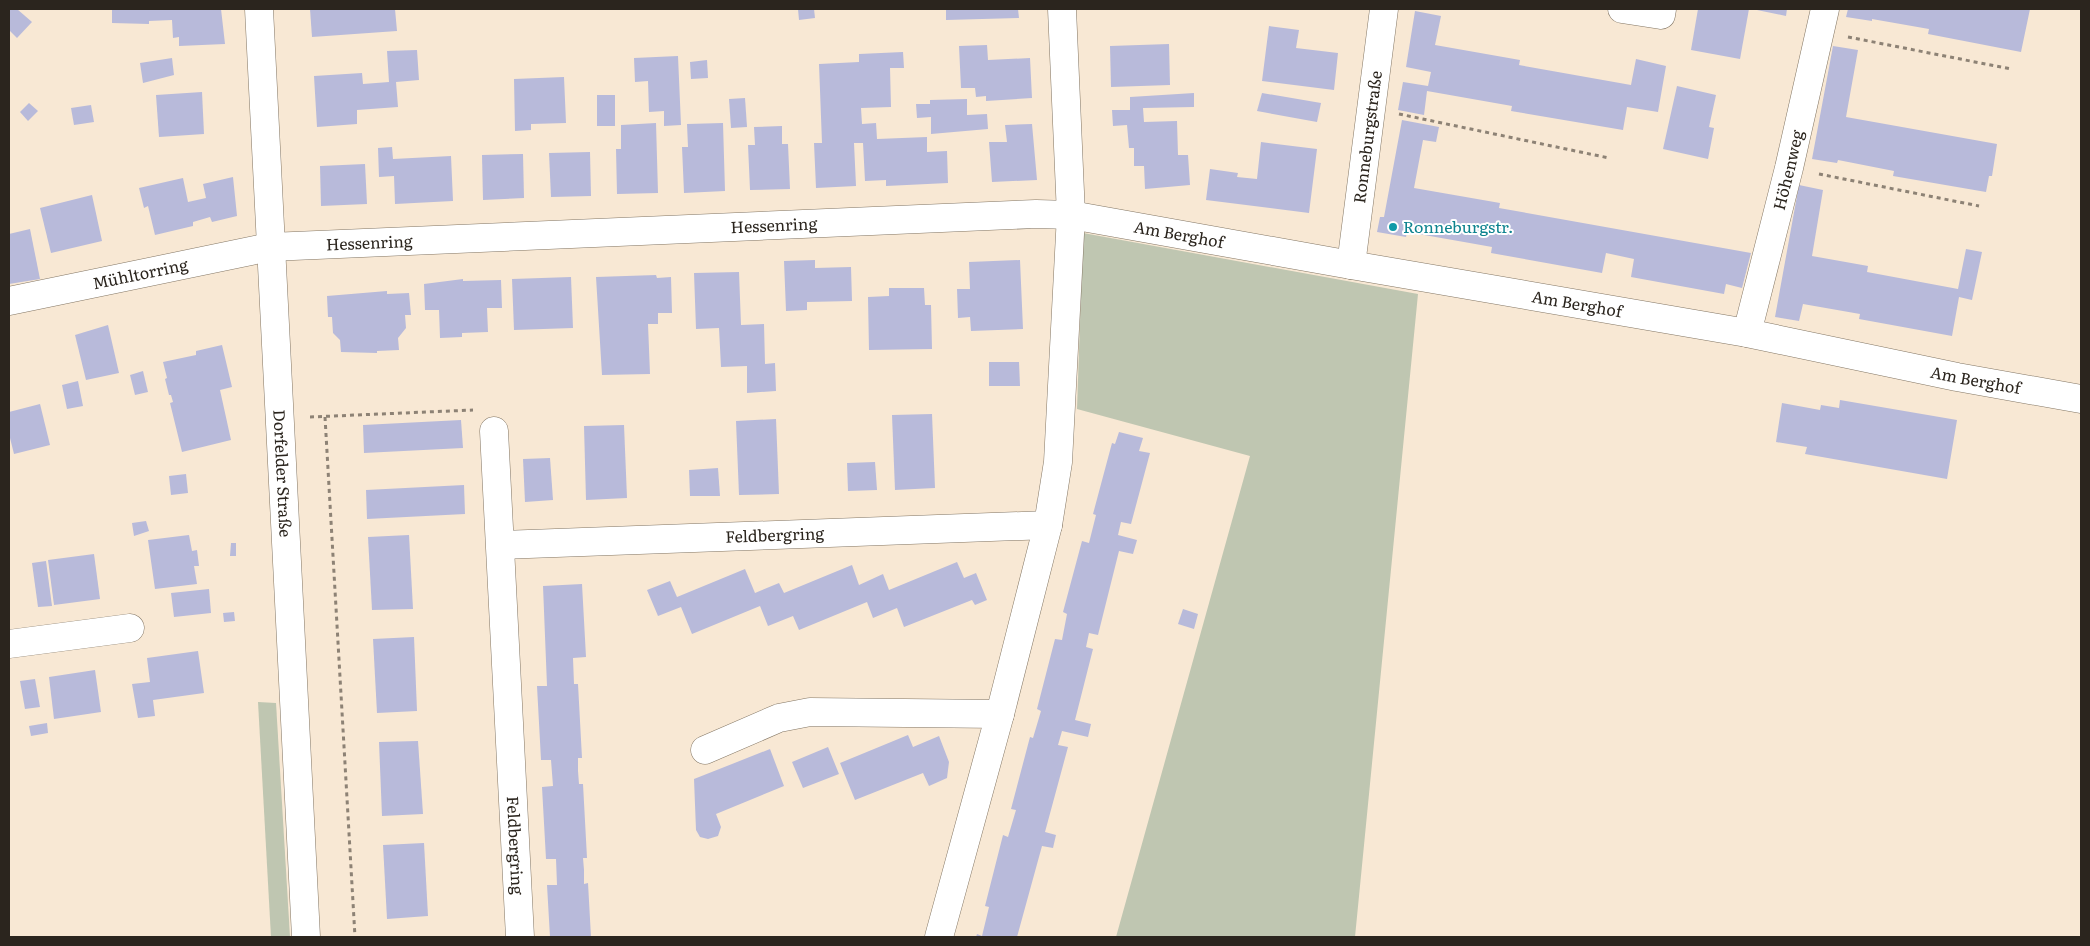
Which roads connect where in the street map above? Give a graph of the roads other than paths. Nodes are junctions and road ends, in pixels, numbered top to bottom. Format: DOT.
graph roads {
  1 [pos="259,9"];
  2 [pos="1062,9"];
  3 [pos="1384,9"];
  4 [pos="1622,9"];
  5 [pos="1662,9"];
  6 [pos="1823,20"];
  7 [pos="1072,215"];
  8 [pos="270,246"];
  9 [pos="1351,265"];
  10 [pos="9,301"];
  11 [pos="1747,333"];
  12 [pos="2081,399"];
  13 [pos="494,431"];
  14 [pos="1048,525"];
  15 [pos="501,545"];
  16 [pos="130,628"];
  17 [pos="9,644"];
  18 [pos="1000,714"];
  19 [pos="705,750"];
  20 [pos="306,937"];
  21 [pos="520,937"];
  22 [pos="939,937"];
  1 -- 8 [label="street, Dorfelder Straße"];
  2 -- 7 [label="street"];
  3 -- 9 [label="street, Ronneburgstraße"];
  4 -- 5 [label="street"];
  6 -- 11 [label="street, Höhenweg"];
  7 -- 8 [label="street, Hessenring"];
  7 -- 9 [label="street, Am Berghof"];
  7 -- 14 [label="street"];
  8 -- 10 [label="street, Mühltorring"];
  8 -- 20 [label="street, Dorfelder Straße"];
  9 -- 11 [label="street, Am Berghof"];
  11 -- 12 [label="street, Am Berghof"];
  13 -- 15 [label="street, Feldbergring"];
  14 -- 15 [label="street, Feldbergring"];
  14 -- 18 [label="street"];
  15 -- 21 [label="street, Feldbergring"];
  16 -- 17 [label="street"];
  18 -- 19 [label="street"];
  18 -- 22 [label="street"];
}
